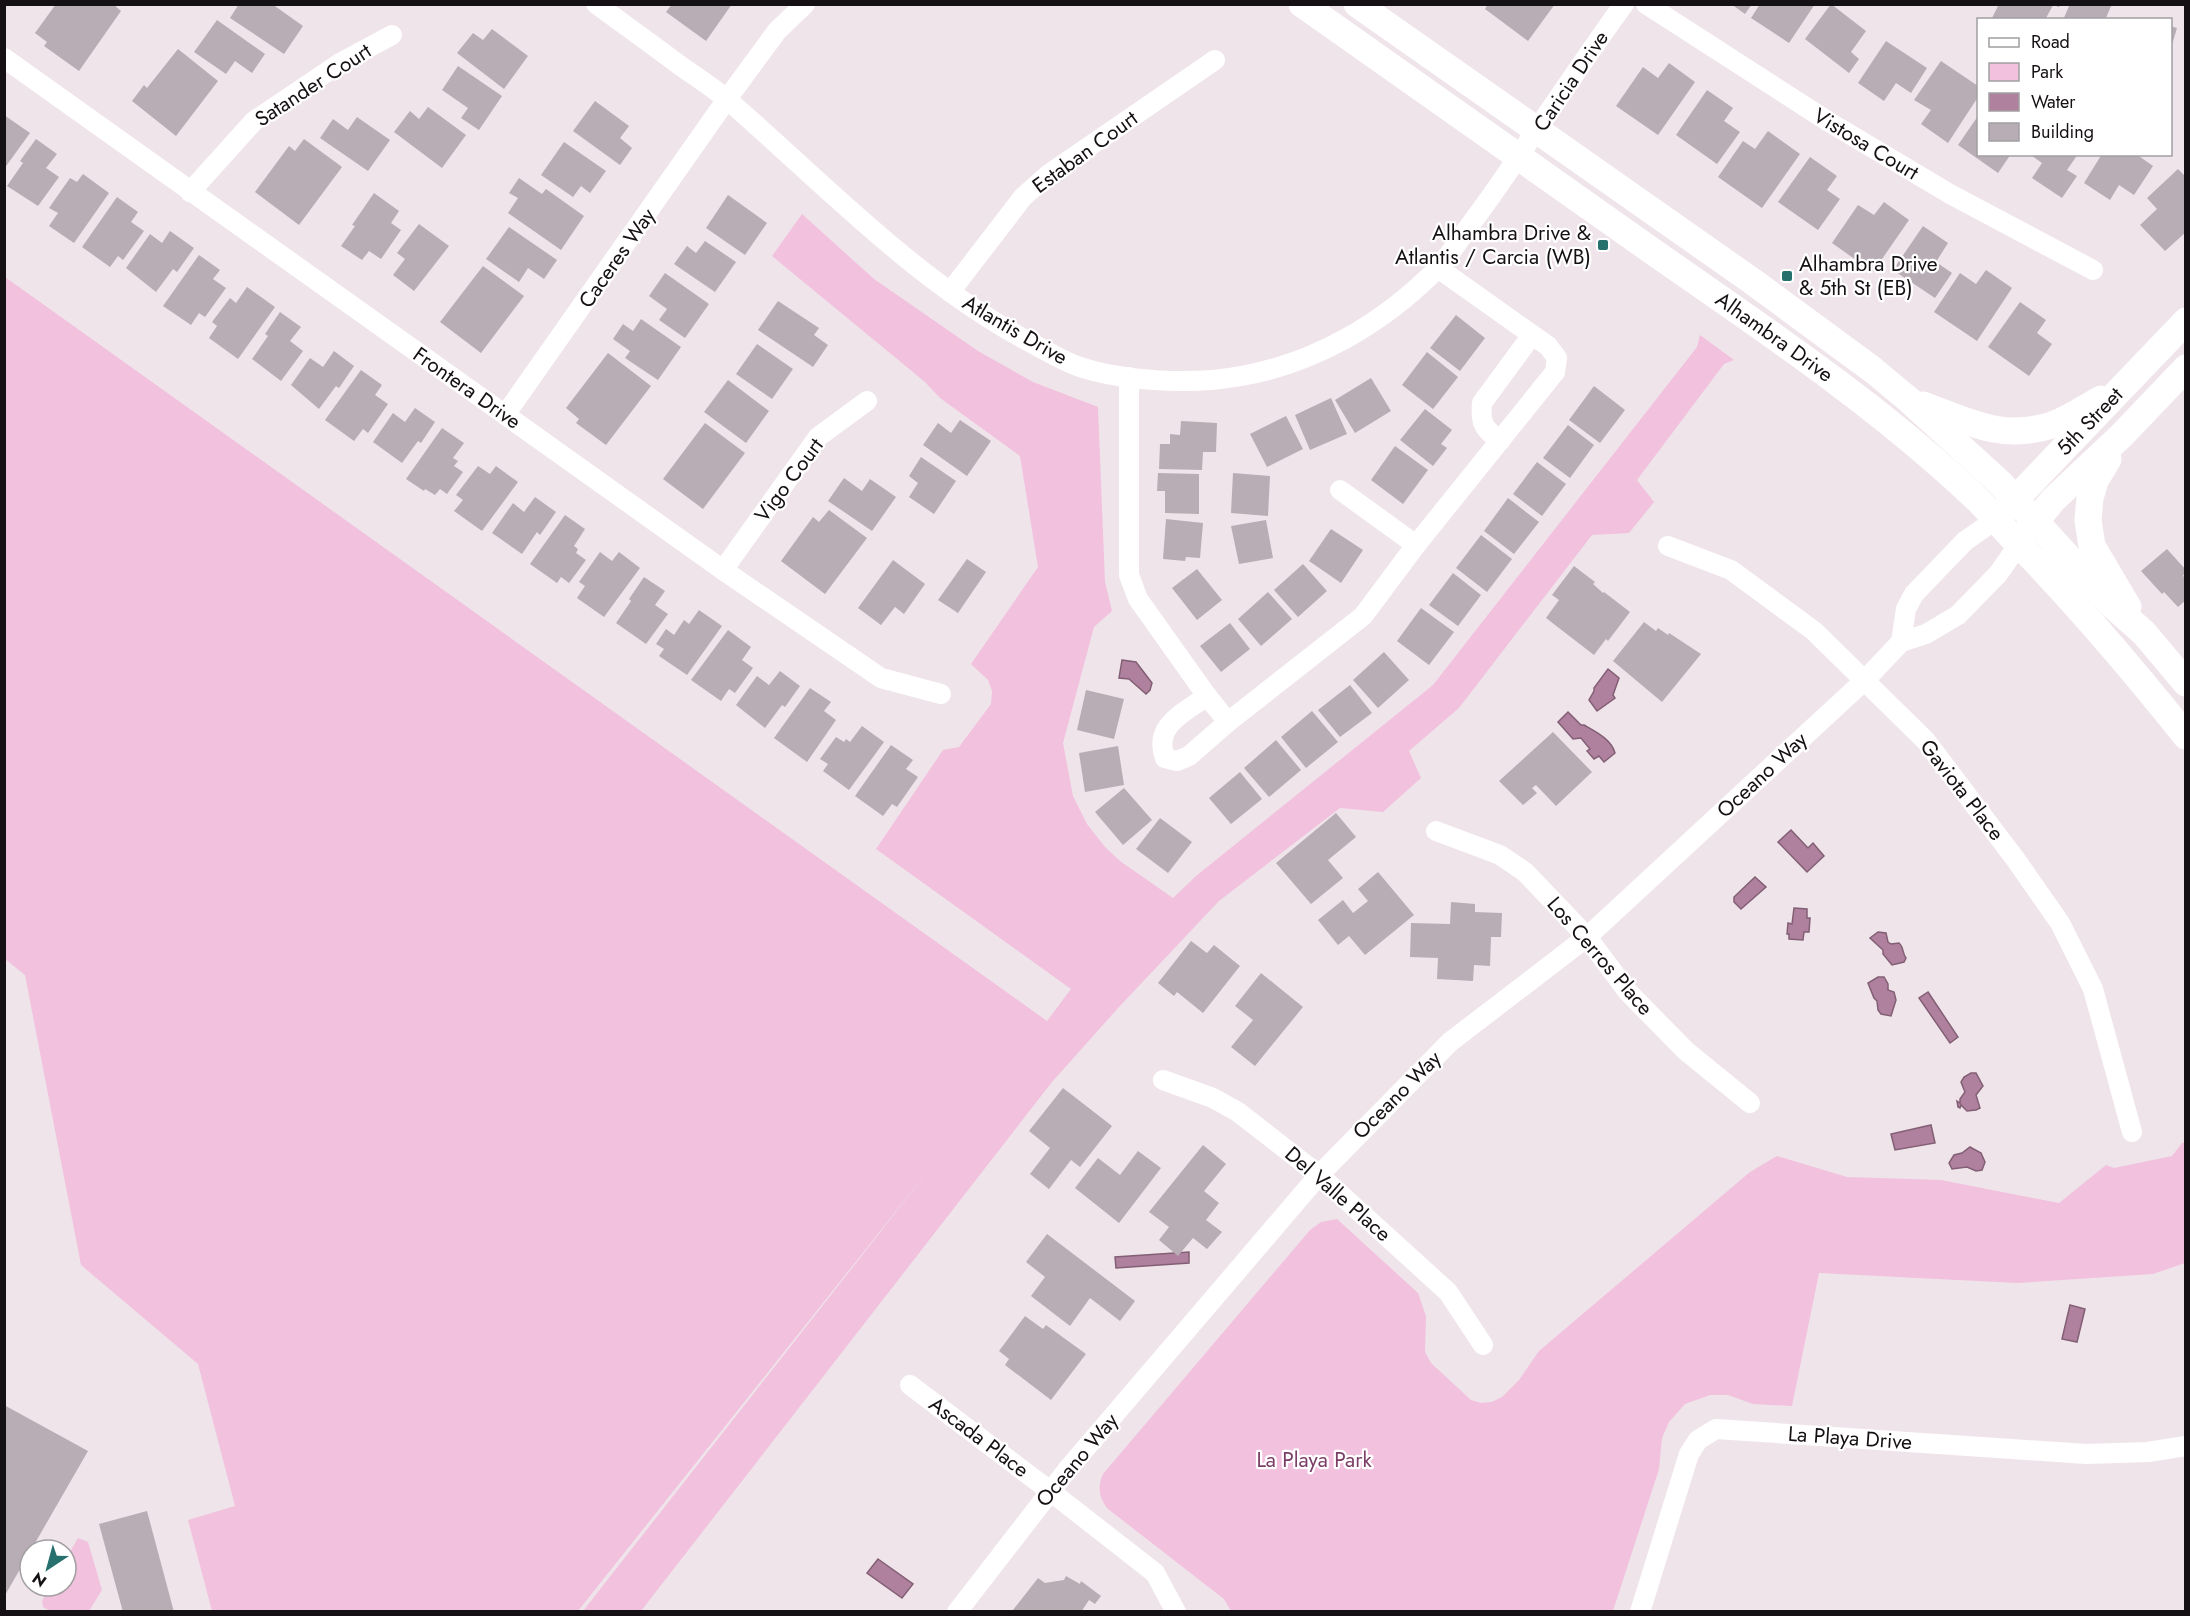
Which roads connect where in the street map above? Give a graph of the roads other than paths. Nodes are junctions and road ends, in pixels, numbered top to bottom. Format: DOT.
graph roads {
  1 [pos="596,4"];
  2 [pos="805,4"];
  3 [pos="1302,4"];
  4 [pos="1357,4"];
  5 [pos="1624,4"];
  6 [pos="1646,4"];
  7 [pos="392,35"];
  8 [pos="4,58"];
  9 [pos="1215,60"];
  10 [pos="727,99"];
  11 [pos="1537,130"];
  12 [pos="1518,158"];
  13 [pos="190,192"];
  14 [pos="1438,268"];
  15 [pos="2093,270"];
  16 [pos="951,292"];
  17 [pos="2186,321"];
  18 [pos="1532,335"];
  19 [pos="2186,368"];
  20 [pos="1129,377"];
  21 [pos="2120,389"];
  22 [pos="1909,400"];
  23 [pos="867,401"];
  24 [pos="505,416"];
  25 [pos="2121,436"];
  26 [pos="1500,441"];
  27 [pos="1340,490"];
  28 [pos="2016,499"];
  29 [pos="1995,520"];
  30 [pos="2036,520"];
  31 [pos="2019,544"];
  32 [pos="1416,545"];
  33 [pos="1668,546"];
  34 [pos="723,570"];
  35 [pos="2144,633"];
  36 [pos="1901,642"];
  37 [pos="1865,680"];
  38 [pos="2186,683"];
  39 [pos="940,694"];
  40 [pos="1207,696"];
  41 [pos="1228,722"];
  42 [pos="2186,736"];
  43 [pos="1436,831"];
  44 [pos="1587,937"];
  45 [pos="1163,1080"];
  46 [pos="1750,1103"];
  47 [pos="2132,1132"];
  48 [pos="1319,1175"];
  49 [pos="1483,1345"];
  50 [pos="910,1385"];
  51 [pos="2186,1446"];
  52 [pos="1050,1491"];
  53 [pos="957,1611"];
  54 [pos="1176,1611"];
  55 [pos="1640,1611"];
  1 -- 10 [label="street, Atlantis Drive"];
  2 -- 10 [label="street, Caceres Way"];
  3 -- 12 [label="main road, Alhambra Drive"];
  4 -- 11 [label="main road, Alhambra Drive"];
  5 -- 11 [label="street, Caricia Drive"];
  6 -- 15 [label="street, Vistosa Court"];
  7 -- 13 [label="street, Satander Court"];
  8 -- 13 [label="street, Frontera Drive"];
  9 -- 16 [label="street, Estaban Court"];
  10 -- 16 [label="street, Atlantis Drive"];
  10 -- 24 [label="street, Caceres Way"];
  11 -- 12 [label="street, Caricia Drive"];
  11 -- 22 [label="main road, Alhambra Drive"];
  12 -- 14 [label="street, Atlantis Drive"];
  12 -- 29 [label="main road, Alhambra Drive"];
  13 -- 24 [label="street, Frontera Drive"];
  14 -- 18 [label="street"];
  14 -- 20 [label="street, Atlantis Drive"];
  16 -- 20 [label="street, Atlantis Drive"];
  17 -- 21 [label="main road, 5th Street"];
  18 -- 26 [label="street"];
  18 -- 26 [label="street"];
  19 -- 25 [label="main road, 5th Street"];
  20 -- 40 [label="street"];
  21 -- 22 [label="main road"];
  21 -- 28 [label="main road, 5th Street"];
  22 -- 28 [label="main road, Alhambra Drive"];
  23 -- 34 [label="street, Vigo Court"];
  24 -- 34 [label="street, Frontera Drive"];
  25 -- 30 [label="main road, 5th Street"];
  25 -- 35 [label="main road"];
  26 -- 32 [label="street"];
  27 -- 32 [label="street"];
  28 -- 29 [label="main road, 5th Street"];
  28 -- 30 [label="main road, Alhambra Drive"];
  29 -- 31 [label="main road, Alhambra Drive"];
  29 -- 36 [label="street"];
  30 -- 31 [label="main road, 5th Street"];
  30 -- 35 [label="main road, Alhambra Drive"];
  31 -- 36 [label="street, Oceano Way"];
  31 -- 42 [label="main road, Alhambra Drive"];
  32 -- 41 [label="street"];
  33 -- 37 [label="street, Gaviota Place"];
  34 -- 39 [label="street, Frontera Drive"];
  35 -- 38 [label="main road, Alhambra Drive"];
  36 -- 37 [label="street, Oceano Way"];
  37 -- 44 [label="street, Oceano Way"];
  37 -- 47 [label="street, Gaviota Place"];
  40 -- 41 [label="street"];
  40 -- 41 [label="street"];
  43 -- 44 [label="street, Los Cerros Place"];
  44 -- 46 [label="street, Los Cerros Place"];
  44 -- 48 [label="street, Oceano Way"];
  45 -- 48 [label="street, Del Valle Place"];
  48 -- 49 [label="street, Del Valle Place"];
  48 -- 52 [label="street, Oceano Way"];
  50 -- 52 [label="street, Ascada Place"];
  51 -- 55 [label="street, La Playa Drive"];
  52 -- 53 [label="street, Oceano Way"];
  52 -- 54 [label="street, Ascada Place"];
}
